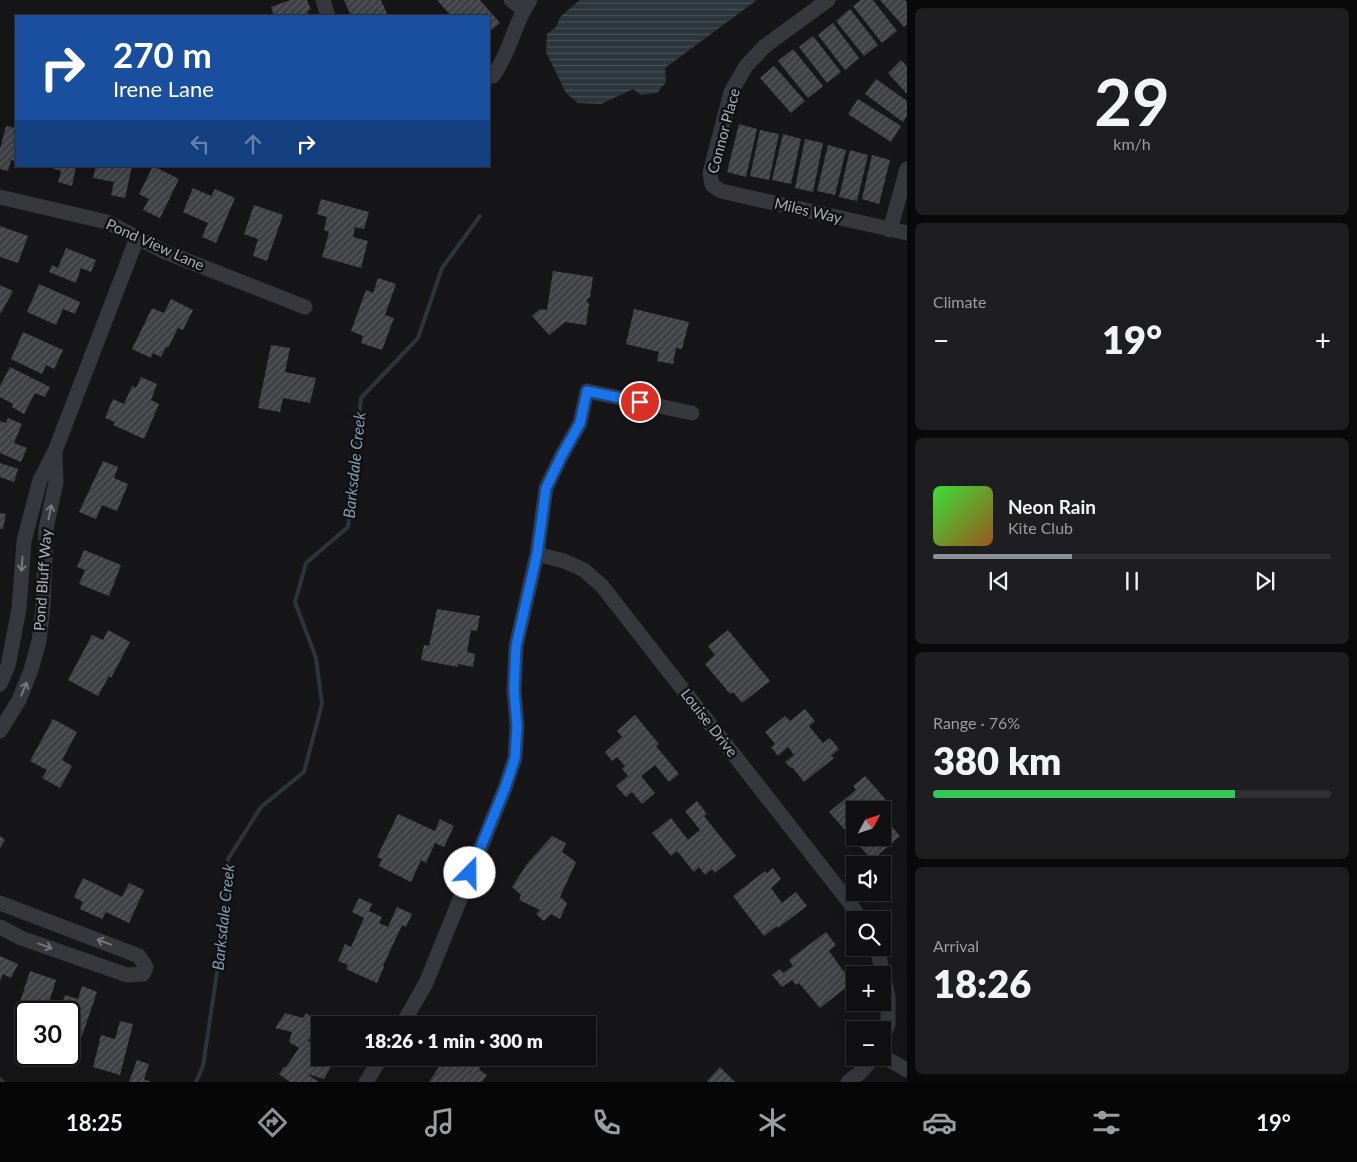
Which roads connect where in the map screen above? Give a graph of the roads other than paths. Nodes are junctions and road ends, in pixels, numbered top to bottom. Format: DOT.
graph roads {
  1 [pos="322,0"];
  2 [pos="511,0"];
  3 [pos="828,0"];
  4 [pos="527,5"];
  5 [pos="328,15"];
  6 [pos="491,76"];
  7 [pos="907,169"];
  8 [pos="712,184"];
  9 [pos="0,196"];
  10 [pos="890,230"];
  11 [pos="907,233"];
  12 [pos="138,238"];
  13 [pos="305,307"];
  14 [pos="692,413"];
  15 [pos="55,451"];
  16 [pos="537,554"];
  17 [pos="0,684"];
  18 [pos="0,731"];
  19 [pos="0,903"];
  20 [pos="855,911"];
  21 [pos="0,927"];
  22 [pos="879,956"];
  23 [pos="407,1016"];
  24 [pos="888,1021"];
  25 [pos="891,1061"];
  26 [pos="376,1066"];
  27 [pos="867,1066"];
  28 [pos="907,1070"];
  29 [pos="366,1082"];
  30 [pos="848,1082"];
  1 -- 5 [label="street"];
  2 -- 4 [label="street"];
  3 -- 8 [label="street, Connor Place"];
  4 -- 6 [label="street"];
  7 -- 10 [label="street"];
  8 -- 10 [label="street, Miles Way"];
  9 -- 12 [label="street, Pond View Lane"];
  10 -- 11 [label="street, Miles Way"];
  12 -- 13 [label="street, Pond View Lane"];
  12 -- 15 [label="street, Pond Bluff Way"];
  14 -- 16 [label="street"];
  15 -- 17 [label="street, Pond Bluff Way, one-way"];
  18 -- 15 [label="street, Pond Bluff Way, one-way"];
  16 -- 20 [label="street, Louise Drive"];
  16 -- 23 [label="street"];
  21 -- 19 [label="street, one-way"];
  22 -- 24 [label="street"];
  25 -- 28 [label="street"];
  26 -- 29 [label="street"];
  27 -- 30 [label="street"];
}
